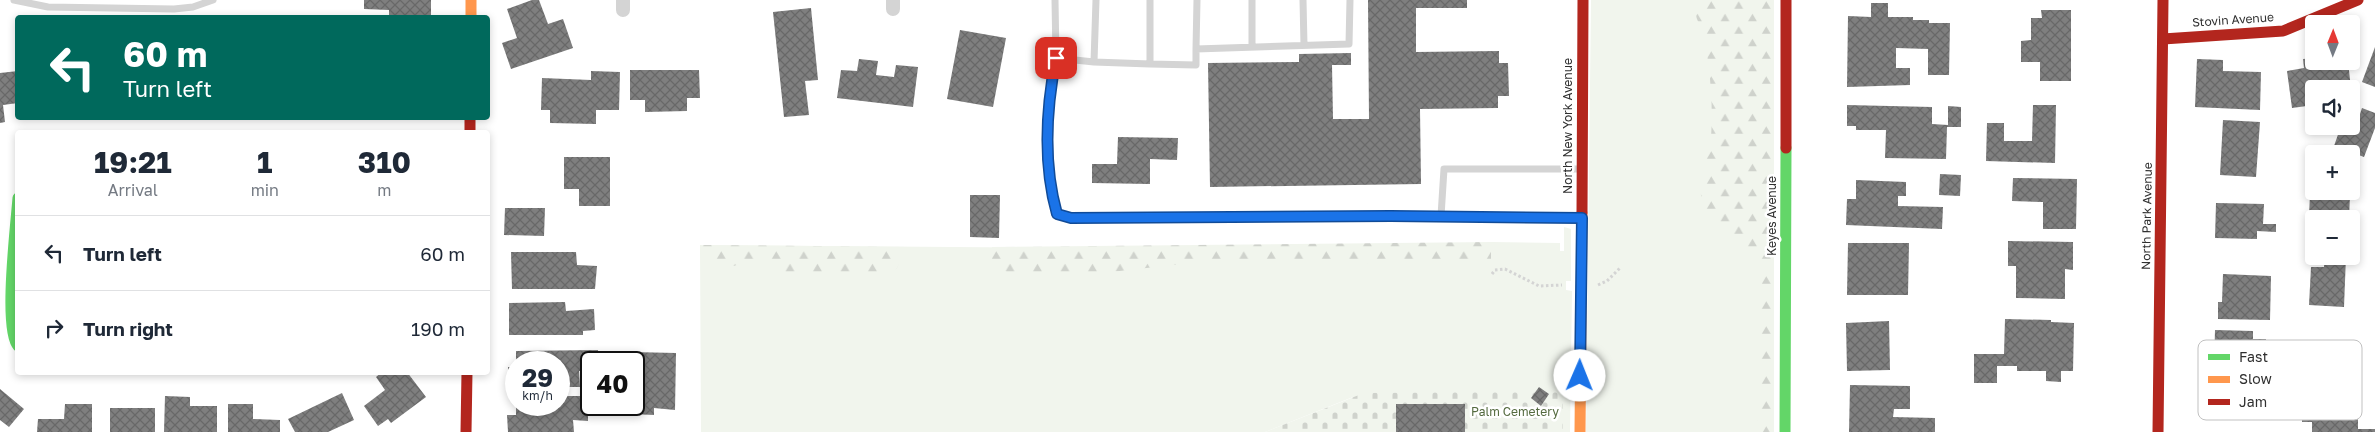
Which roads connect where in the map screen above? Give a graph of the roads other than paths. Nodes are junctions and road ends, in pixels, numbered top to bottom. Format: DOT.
graph roads {
  1 [pos="14,0"];
  2 [pos="213,0"];
  3 [pos="471,0"];
  4 [pos="1055,0"];
  5 [pos="1096,0"];
  6 [pos="1150,0"];
  7 [pos="1197,0"];
  8 [pos="1252,0"];
  9 [pos="1303,0"];
  10 [pos="1350,0"];
  11 [pos="1583,0"];
  12 [pos="1786,0"];
  13 [pos="2162,0"];
  14 [pos="2358,0"];
  15 [pos="471,15"];
  16 [pos="2163,39"];
  17 [pos="1304,46"];
  18 [pos="1252,47"];
  19 [pos="1196,49"];
  20 [pos="1056,58"];
  21 [pos="1094,62"];
  22 [pos="1150,64"];
  23 [pos="1582,169"];
  24 [pos="1441,216"];
  25 [pos="1582,218"];
  26 [pos="15,243"];
  27 [pos="15,343"];
  28 [pos="467,375"];
  29 [pos="466,432"];
  30 [pos="1580,432"];
  31 [pos="1785,432"];
  32 [pos="2158,432"];
  1 -- 2 [label="lane"];
  3 -- 15 [label="street"];
  4 -- 20 [label="lane"];
  5 -- 21 [label="lane"];
  6 -- 22 [label="lane"];
  7 -- 19 [label="lane"];
  8 -- 18 [label="lane"];
  9 -- 17 [label="lane"];
  10 -- 17 [label="lane"];
  11 -- 23 [label="street, North New York Avenue"];
  12 -- 31 [label="street, Keyes Avenue"];
  13 -- 16 [label="street, North Park Avenue"];
  14 -- 16 [label="street, Stovin Avenue"];
  16 -- 32 [label="street, North Park Avenue"];
  17 -- 18 [label="lane"];
  18 -- 19 [label="lane"];
  19 -- 22 [label="lane"];
  20 -- 21 [label="lane"];
  20 -- 24 [label="lane"];
  21 -- 22 [label="lane"];
  23 -- 24 [label="lane"];
  23 -- 25 [label="street, North New York Avenue"];
  24 -- 25 [label="lane"];
  25 -- 30 [label="street, North New York Avenue"];
  26 -- 27 [label="street"];
  28 -- 29 [label="street"];
}
